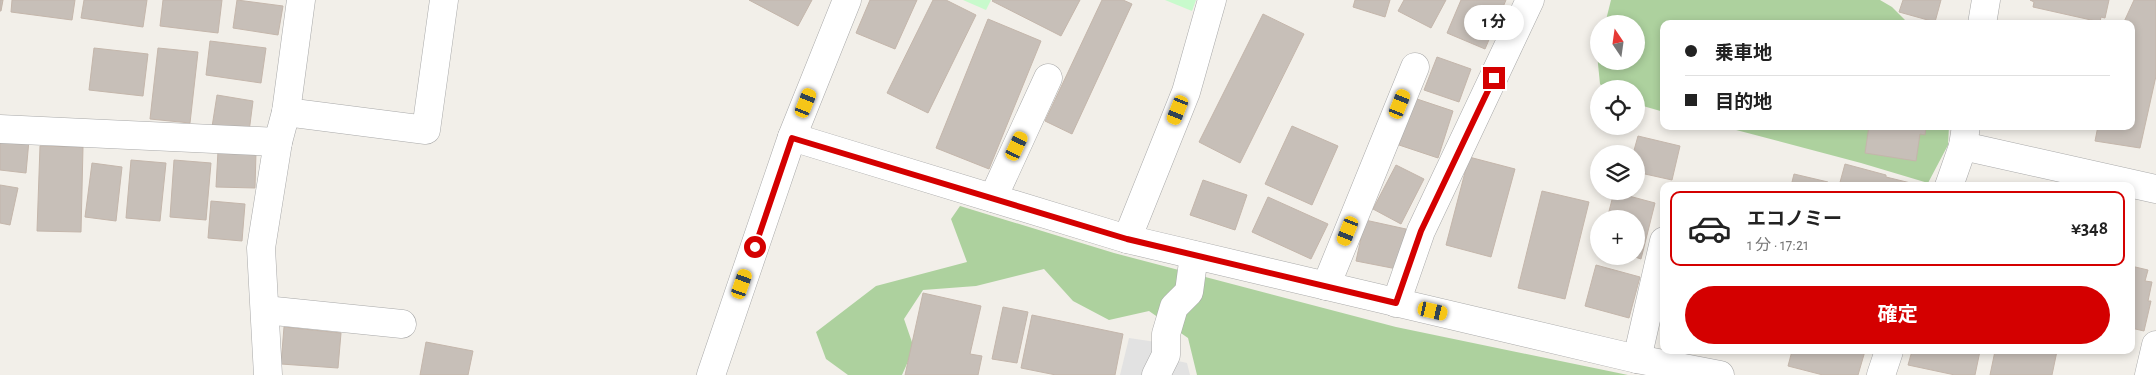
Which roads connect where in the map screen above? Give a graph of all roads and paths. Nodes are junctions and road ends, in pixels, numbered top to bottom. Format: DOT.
graph roads {
  1 [pos="301,0"];
  2 [pos="444,0"];
  3 [pos="847,0"];
  4 [pos="1212,0"];
  5 [pos="1530,0"];
  6 [pos="1986,0"];
  7 [pos="1983,20"];
  8 [pos="1415,67"];
  9 [pos="1048,78"];
  10 [pos="286,112"];
  11 [pos="0,129"];
  12 [pos="1964,136"];
  13 [pos="792,138"];
  14 [pos="278,142"];
  15 [pos="1949,182"];
  16 [pos="2131,182"];
  17 [pos="2135,183"];
  18 [pos="2156,189"];
  19 [pos="993,198"];
  20 [pos="1127,239"];
  21 [pos="1194,255"];
  22 [pos="1660,259"];
  23 [pos="1326,286"];
  24 [pos="1396,303"];
  25 [pos="265,310"];
  26 [pos="402,324"];
  27 [pos="2156,345"];
  28 [pos="1889,354"];
  29 [pos="1638,359"];
  30 [pos="268,375"];
  31 [pos="711,375"];
  32 [pos="1156,375"];
  33 [pos="1720,375"];
  34 [pos="1881,375"];
  35 [pos="2149,375"];
  1 -- 10 [label="street"];
  2 -- 10 [label="street"];
  3 -- 13 [label="street"];
  4 -- 20 [label="street"];
  5 -- 24 [label="street"];
  6 -- 7 [label="street"];
  8 -- 23 [label="street"];
  9 -- 19 [label="street"];
  10 -- 14 [label="street"];
  11 -- 14 [label="street"];
  12 -- 15 [label="street"];
  12 -- 16 [label="street"];
  13 -- 19 [label="street"];
  13 -- 31 [label="street"];
  14 -- 25 [label="street"];
  17 -- 18 [label="street"];
  19 -- 20 [label="street"];
  20 -- 21 [label="street"];
  21 -- 23 [label="street"];
  21 -- 32 [label="street"];
  22 -- 29 [label="street"];
  23 -- 24 [label="street"];
  24 -- 29 [label="street"];
  25 -- 26 [label="street"];
  25 -- 30 [label="street"];
  27 -- 35 [label="street"];
  28 -- 34 [label="street"];
  29 -- 33 [label="street"];
}
